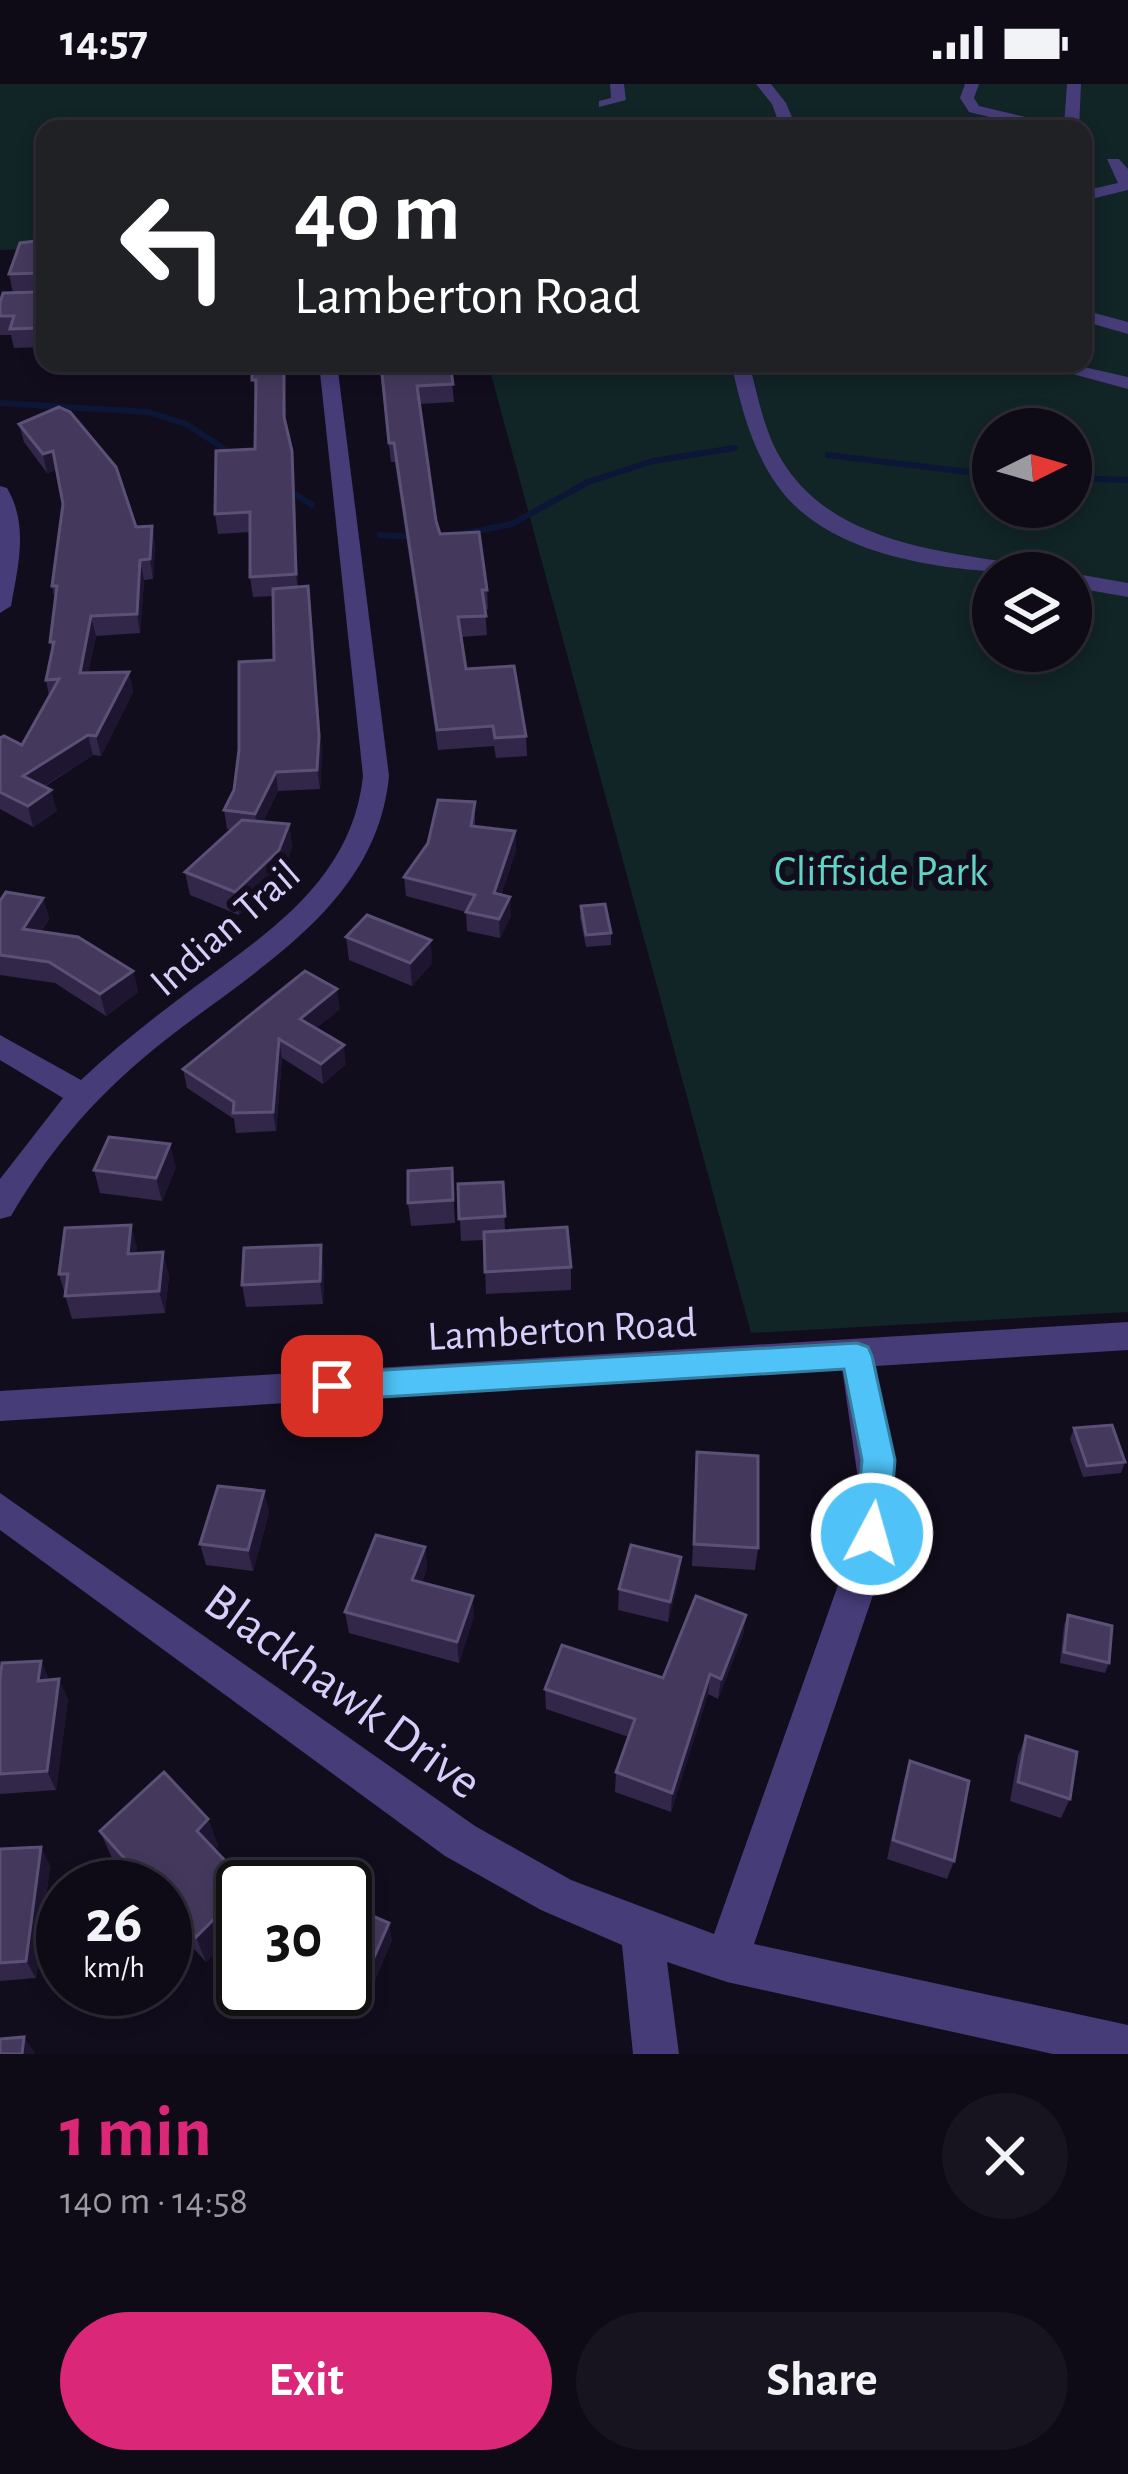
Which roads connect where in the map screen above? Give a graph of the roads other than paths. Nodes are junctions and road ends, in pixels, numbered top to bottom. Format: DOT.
graph roads {
  1 [pos="617,84"];
  2 [pos="763,84"];
  3 [pos="972,84"];
  4 [pos="1075,84"];
  5 [pos="604,104"];
  6 [pos="785,120"];
  7 [pos="1020,120"];
  8 [pos="1072,120"];
  9 [pos="1112,162"];
  10 [pos="1127,188"];
  11 [pos="1092,194"];
  12 [pos="1092,318"];
  13 [pos="1128,328"];
  14 [pos="329,372"];
  15 [pos="743,372"];
  16 [pos="1082,372"];
  17 [pos="1128,382"];
  18 [pos="0,492"];
  19 [pos="972,562"];
  20 [pos="1092,584"];
  21 [pos="1128,590"];
  22 [pos="0,602"];
  23 [pos="0,1046"];
  24 [pos="82,1094"];
  25 [pos="0,1207"];
  26 [pos="1128,1336"];
  27 [pos="857,1356"];
  28 [pos="0,1406"];
  29 [pos="0,1509"];
  30 [pos="642,1932"];
  31 [pos="727,1960"];
  32 [pos="1128,2048"];
  33 [pos="656,2054"];
  1 -- 5 [label="street"];
  2 -- 6 [label="street"];
  3 -- 7 [label="street"];
  4 -- 8 [label="street"];
  9 -- 10 [label="street"];
  10 -- 11 [label="street"];
  12 -- 13 [label="street"];
  14 -- 24 [label="street, Indian Trail"];
  15 -- 19 [label="street"];
  16 -- 17 [label="street"];
  18 -- 22 [label="street"];
  20 -- 21 [label="street"];
  23 -- 24 [label="street"];
  24 -- 25 [label="street, Indian Trail"];
  26 -- 27 [label="street, Lamberton Road"];
  27 -- 28 [label="street, Lamberton Road"];
  27 -- 31 [label="street"];
  29 -- 30 [label="street, Blackhawk Drive"];
  30 -- 31 [label="street, Blackhawk Drive"];
  30 -- 33 [label="street"];
  31 -- 32 [label="street"];
}
